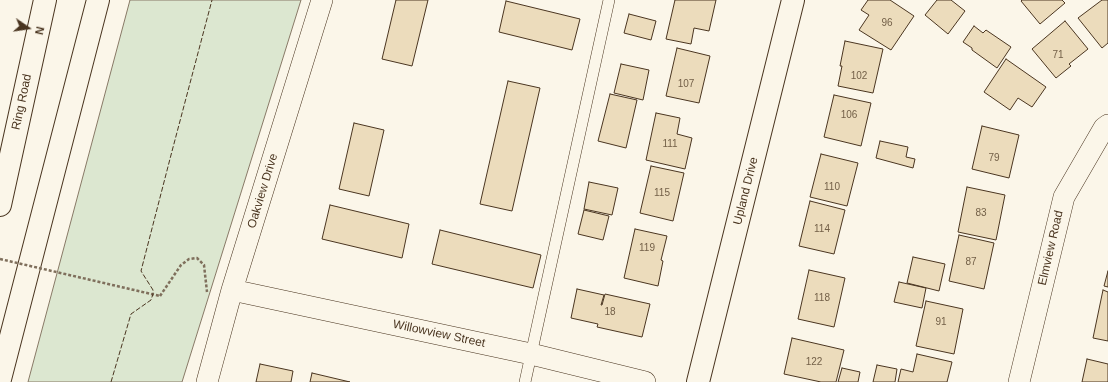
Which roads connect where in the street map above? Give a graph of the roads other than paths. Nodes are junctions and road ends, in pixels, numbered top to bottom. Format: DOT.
graph roads {
  1 [pos="45,0"];
  2 [pos="98,0"];
  3 [pos="322,0"];
  4 [pos="609,0"];
  5 [pos="793,0"];
  6 [pos="1108,125"];
  7 [pos="0,205"];
  8 [pos="232,290"];
  9 [pos="531,354"];
  10 [pos="0,379"];
  11 [pos="207,382"];
  12 [pos="524,382"];
  13 [pos="645,382"];
  14 [pos="698,382"];
  15 [pos="1019,382"];
  1 -- 7 [label="main road, Ring Road"];
  2 -- 10 [label="main road"];
  3 -- 8 [label="street, Oakview Drive"];
  4 -- 9 [label="lane"];
  5 -- 14 [label="main road, Upland Drive"];
  6 -- 15 [label="street, Elmview Road"];
  8 -- 9 [label="street, Willowview Street"];
  8 -- 11 [label="street, Oakview Drive"];
  9 -- 12 [label="lane"];
  9 -- 13 [label="street, Willowview Street"];
}
